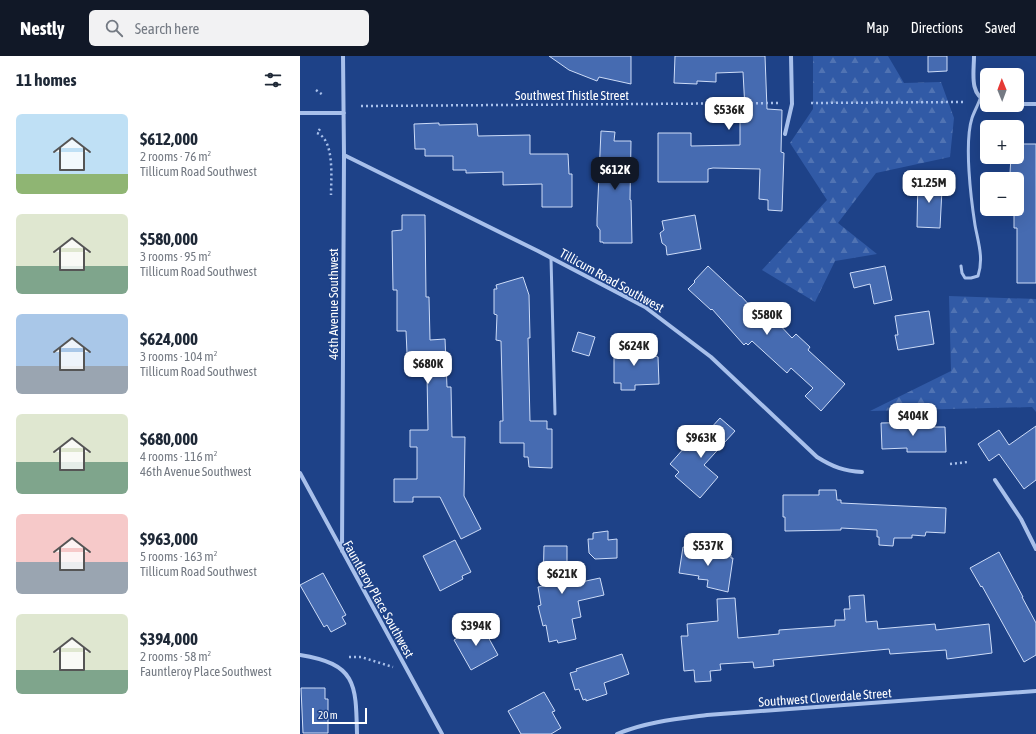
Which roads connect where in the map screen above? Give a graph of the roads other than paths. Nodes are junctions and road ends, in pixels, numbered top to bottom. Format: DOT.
graph roads {
  1 [pos="343,56"];
  2 [pos="791,56"];
  3 [pos="974,56"];
  4 [pos="980,99"];
  5 [pos="1024,104"];
  6 [pos="1036,104"];
  7 [pos="300,113"];
  8 [pos="344,113"];
  9 [pos="784,134"];
  10 [pos="344,155"];
  11 [pos="551,258"];
  12 [pos="961,266"];
  13 [pos="555,414"];
  14 [pos="862,472"];
  15 [pos="300,473"];
  16 [pos="995,480"];
  17 [pos="1036,549"];
  18 [pos="342,552"];
  19 [pos="300,655"];
  20 [pos="1036,692"];
  21 [pos="357,734"];
  22 [pos="442,734"];
  23 [pos="617,734"];
  1 -- 8 [label="street, 46th Avenue Southwest"];
  2 -- 9 [label="street"];
  3 -- 4 [label="street"];
  4 -- 12 [label="lane"];
  5 -- 6 [label="street"];
  7 -- 8 [label="street"];
  8 -- 10 [label="street, 46th Avenue Southwest"];
  10 -- 11 [label="street, Tillicum Road Southwest"];
  10 -- 18 [label="street, 46th Avenue Southwest"];
  11 -- 13 [label="lane"];
  11 -- 14 [label="street, Tillicum Road Southwest"];
  15 -- 18 [label="street, Fauntleroy Place Southwest"];
  16 -- 17 [label="street"];
  18 -- 22 [label="street, Fauntleroy Place Southwest"];
  19 -- 21 [label="street"];
  20 -- 23 [label="street, Southwest Cloverdale Street"];
}
